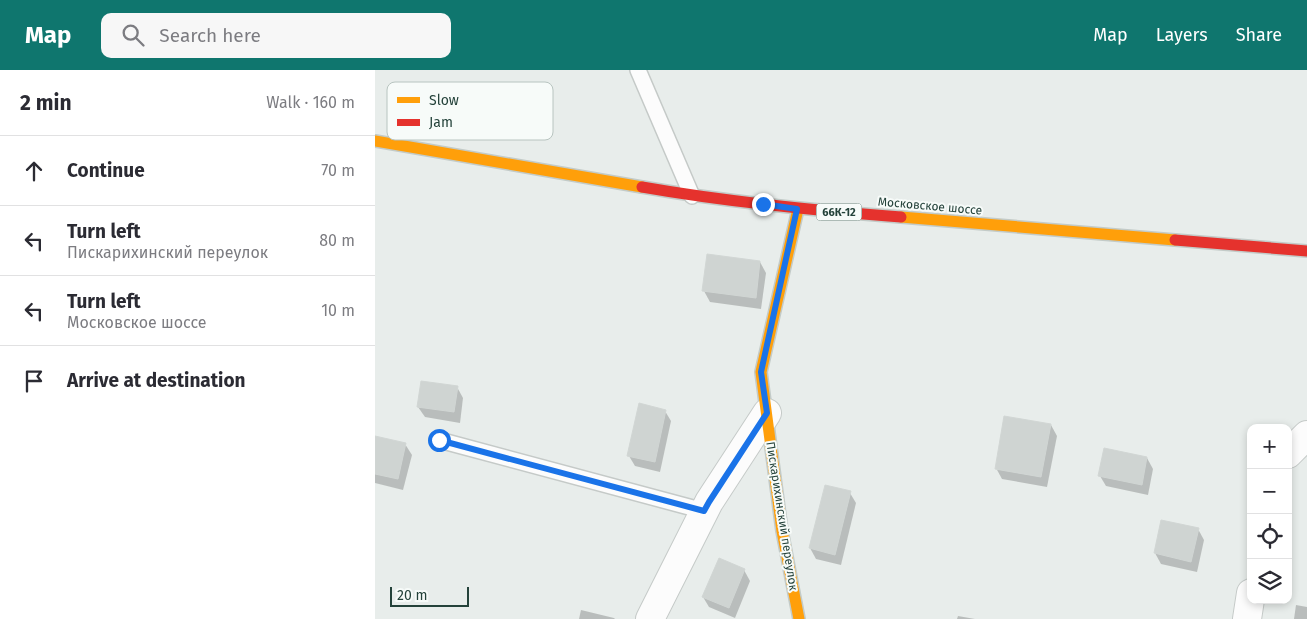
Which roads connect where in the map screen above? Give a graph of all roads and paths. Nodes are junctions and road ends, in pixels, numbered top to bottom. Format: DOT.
graph roads {
  1 [pos="638,70"];
  2 [pos="375,141"];
  3 [pos="692,196"];
  4 [pos="797,209"];
  5 [pos="1307,251"];
  6 [pos="767,413"];
  7 [pos="1307,435"];
  8 [pos="439,440"];
  9 [pos="1292,450"];
  10 [pos="704,511"];
  11 [pos="1249,604"];
  12 [pos="650,619"];
  13 [pos="799,619"];
  14 [pos="1247,619"];
  1 -- 3 [label="lane"];
  2 -- 3 [label="main road, Московское шоссе / 66К-12"];
  3 -- 4 [label="main road, Московское шоссе / 66К-12"];
  4 -- 5 [label="main road, Московское шоссе / 66К-12"];
  4 -- 6 [label="main road, Пискарихинский переулок"];
  6 -- 10 [label="street, Пискарихинский переулок"];
  6 -- 13 [label="main road, Пискарихинский переулок"];
  7 -- 9 [label="street"];
  8 -- 10 [label="lane"];
  10 -- 12 [label="street, Пискарихинский переулок"];
  11 -- 14 [label="street"];
}
